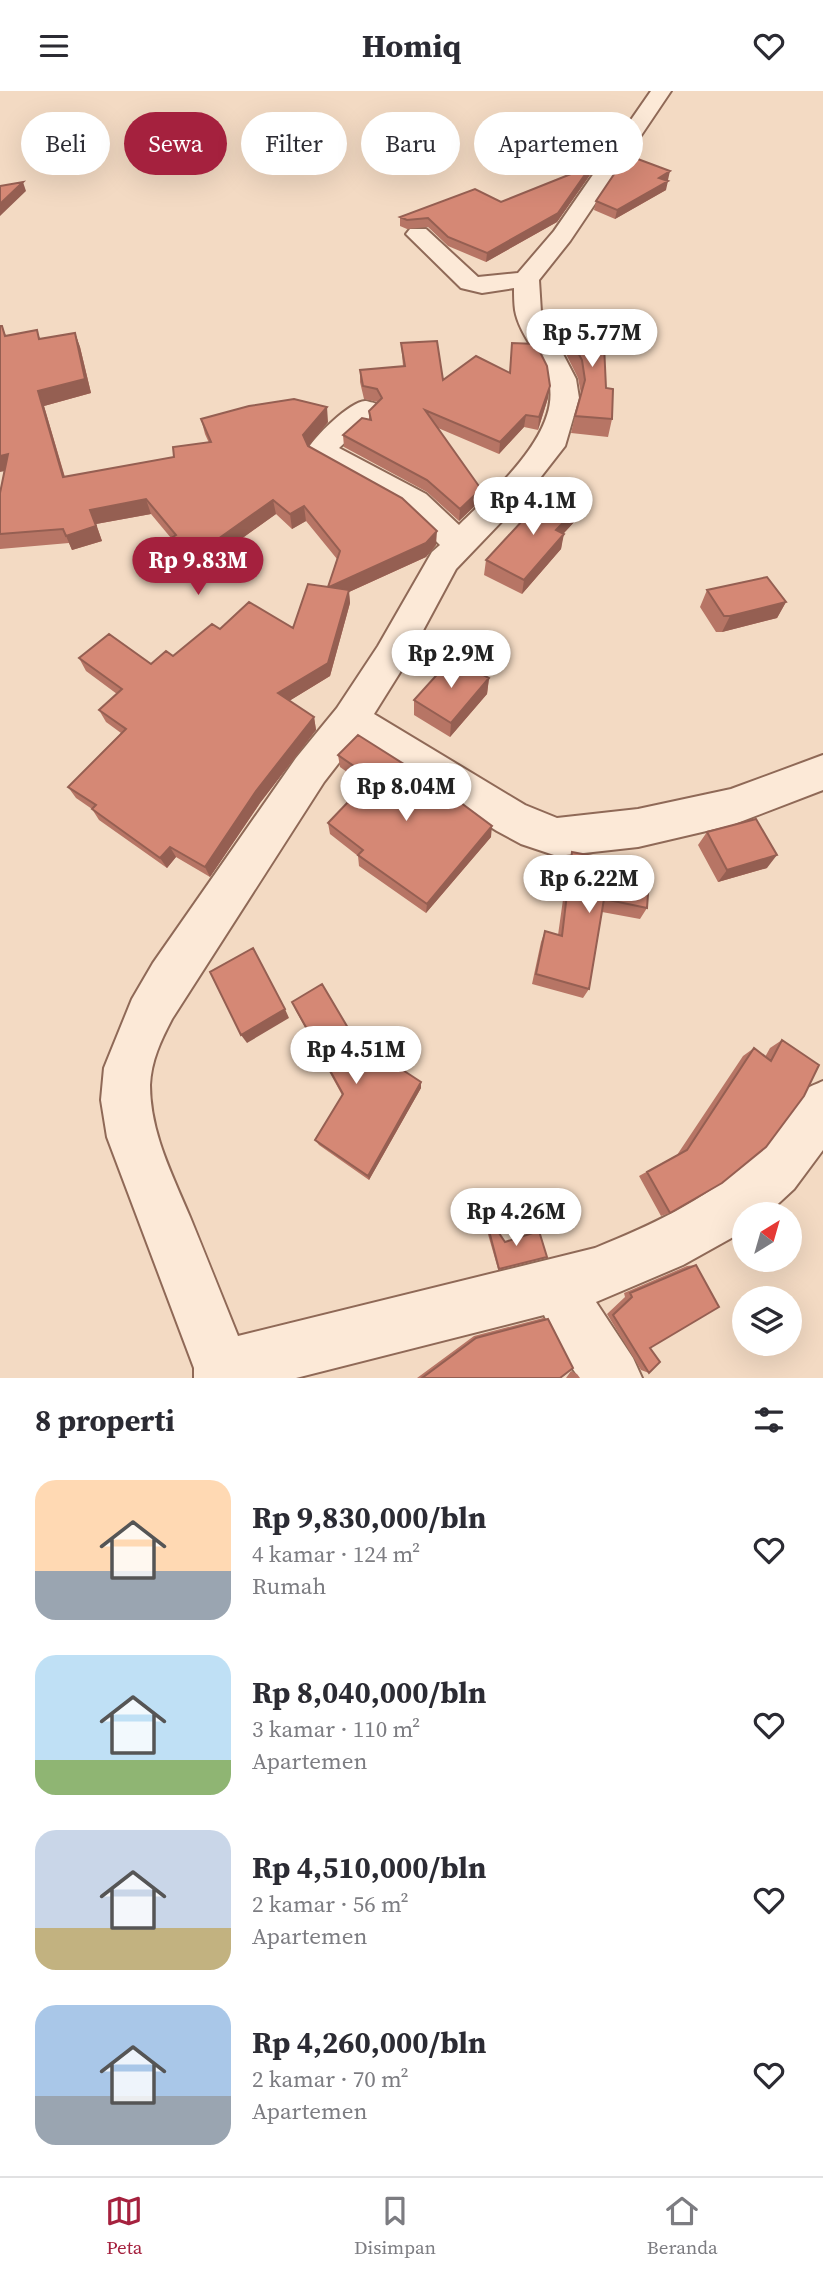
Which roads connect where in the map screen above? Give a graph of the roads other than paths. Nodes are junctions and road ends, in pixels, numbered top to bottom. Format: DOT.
graph roads {
  1 [pos="661,91"];
  2 [pos="418,235"];
  3 [pos="526,279"];
  4 [pos="366,410"];
  5 [pos="460,545"];
  6 [pos="350,719"];
  7 [pos="823,772"];
  8 [pos="823,1106"];
  9 [pos="557,1283"];
  10 [pos="223,1373"];
  11 [pos="613,1378"];
  1 -- 3 [label="street"];
  2 -- 3 [label="street"];
  3 -- 5 [label="street"];
  4 -- 5 [label="street"];
  5 -- 6 [label="street"];
  6 -- 7 [label="street"];
  6 -- 10 [label="street"];
  8 -- 9 [label="street"];
  9 -- 10 [label="street"];
  9 -- 11 [label="street"];
}
